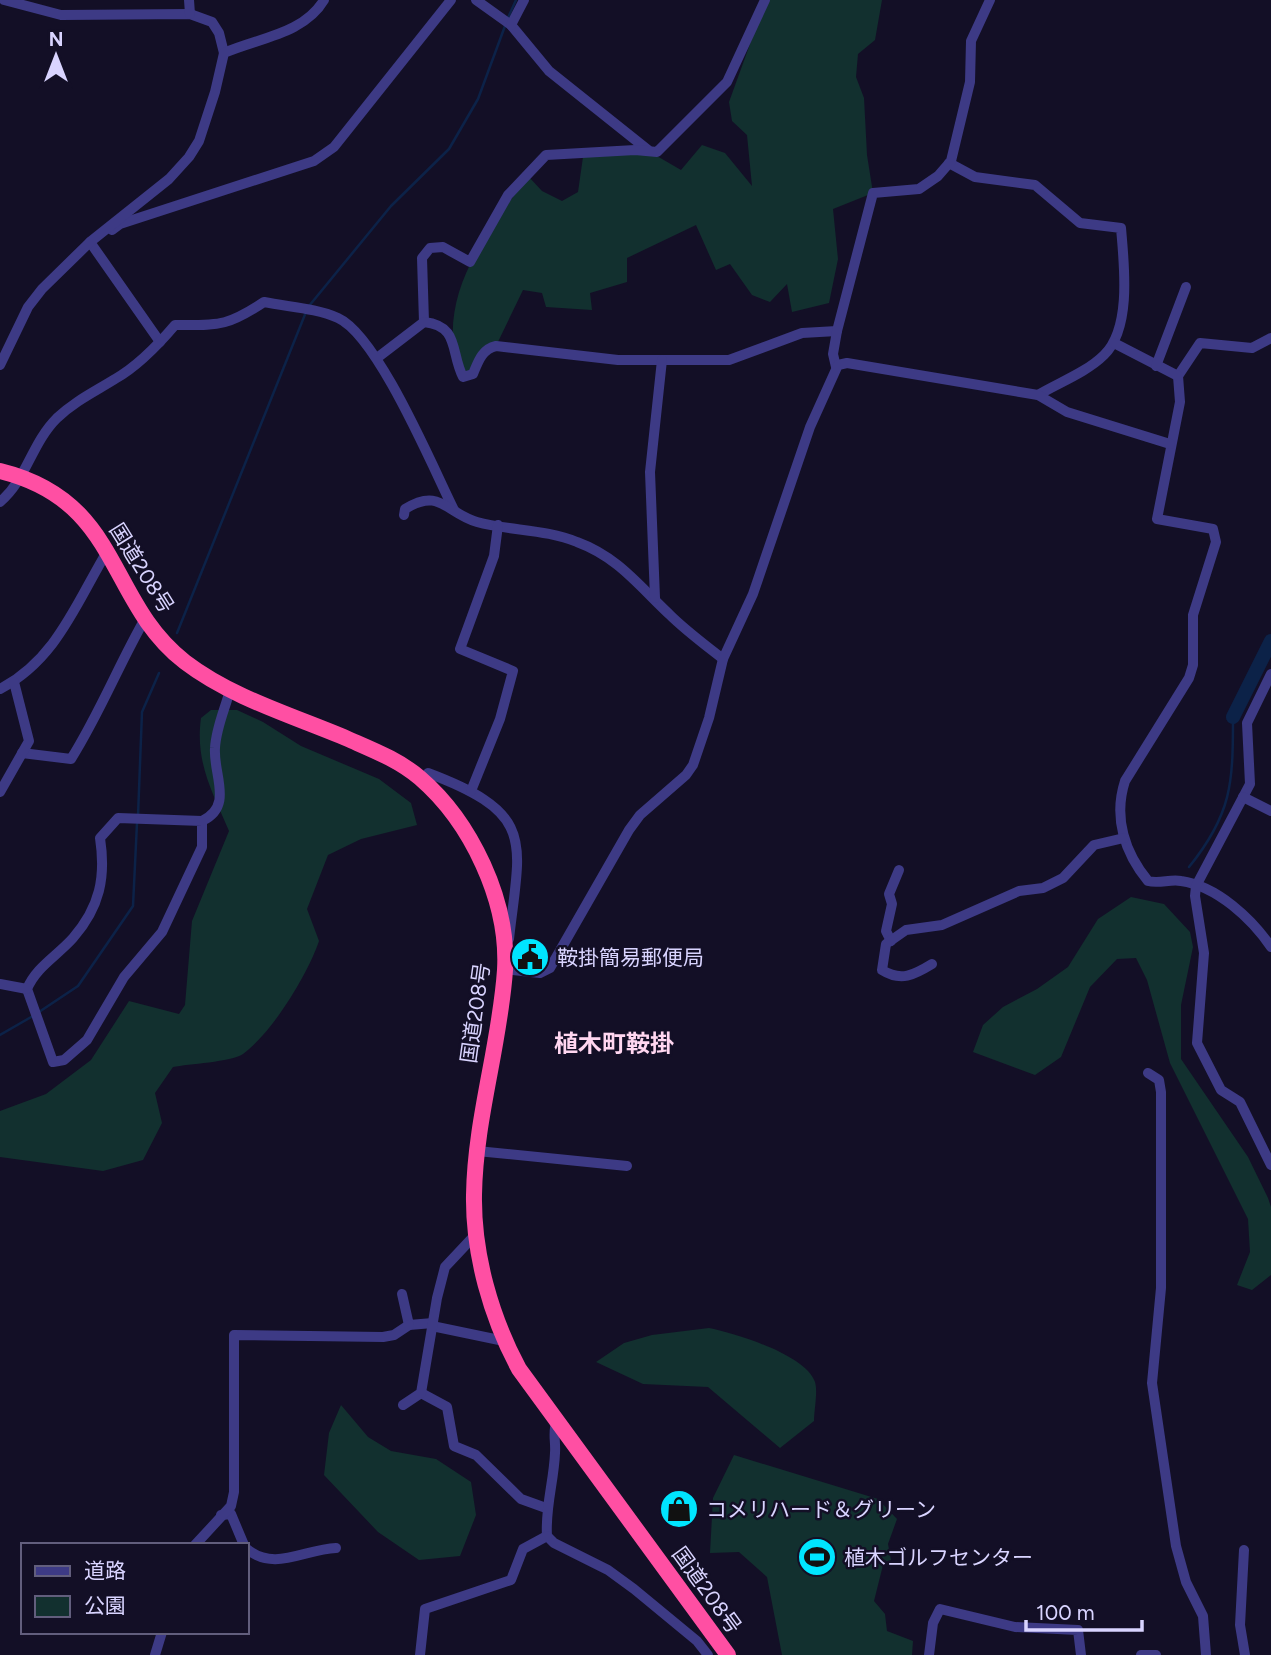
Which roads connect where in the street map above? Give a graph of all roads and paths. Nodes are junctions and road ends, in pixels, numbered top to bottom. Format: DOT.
graph roads {
  1 [pos="4,0"];
  2 [pos="190,0"];
  3 [pos="324,0"];
  4 [pos="451,0"];
  5 [pos="476,0"];
  6 [pos="524,0"];
  7 [pos="765,0"];
  8 [pos="990,0"];
  9 [pos="190,15"];
  10 [pos="511,25"];
  11 [pos="224,53"];
  12 [pos="650,152"];
  13 [pos="950,163"];
  14 [pos="92,243"];
  15 [pos="1186,287"];
  16 [pos="424,322"];
  17 [pos="837,331"];
  18 [pos="1271,338"];
  19 [pos="160,342"];
  20 [pos="1114,344"];
  21 [pos="377,358"];
  22 [pos="662,360"];
  23 [pos="0,365"];
  24 [pos="1156,366"];
  25 [pos="836,367"];
  26 [pos="1178,376"];
  27 [pos="1038,395"];
  28 [pos="1170,444"];
  29 [pos="0,471"];
  30 [pos="23,477"];
  31 [pos="0,502"];
  32 [pos="454,510"];
  33 [pos="404,515"];
  34 [pos="498,525"];
  35 [pos="108,550"];
  36 [pos="655,601"];
  37 [pos="146,617"];
  38 [pos="723,659"];
  39 [pos="1271,674"];
  40 [pos="13,682"];
  41 [pos="0,689"];
  42 [pos="230,690"];
  43 [pos="22,753"];
  44 [pos="422,780"];
  45 [pos="471,791"];
  46 [pos="0,792"];
  47 [pos="1243,797"];
  48 [pos="1271,811"];
  49 [pos="202,821"];
  50 [pos="1124,838"];
  51 [pos="898,870"];
  52 [pos="1195,886"];
  53 [pos="891,941"];
  54 [pos="1271,947"];
  55 [pos="932,964"];
  56 [pos="505,969"];
  57 [pos="0,984"];
  58 [pos="27,989"];
  59 [pos="1148,1073"];
  60 [pos="477,1151"];
  61 [pos="1271,1164"];
  62 [pos="627,1166"];
  63 [pos="476,1234"];
  64 [pos="402,1294"];
  65 [pos="433,1324"];
  66 [pos="409,1325"];
  67 [pos="504,1341"];
  68 [pos="421,1393"];
  69 [pos="403,1405"];
  70 [pos="557,1420"];
  71 [pos="546,1508"];
  72 [pos="221,1515"];
  73 [pos="547,1536"];
  74 [pos="197,1543"];
  75 [pos="243,1543"];
  76 [pos="336,1548"];
  77 [pos="248,1550"];
  78 [pos="1244,1550"];
  79 [pos="161,1634"];
  80 [pos="155,1655"];
  81 [pos="420,1655"];
  82 [pos="708,1655"];
  83 [pos="728,1655"];
  84 [pos="929,1655"];
  85 [pos="1081,1655"];
  86 [pos="1140,1655"];
  87 [pos="1156,1655"];
  88 [pos="1206,1655"];
  89 [pos="1245,1655"];
  1 -- 9 [label="street"];
  2 -- 9 [label="street"];
  3 -- 11 [label="street"];
  4 -- 14 [label="street"];
  5 -- 10 [label="street"];
  6 -- 10 [label="street"];
  7 -- 12 [label="street"];
  8 -- 13 [label="street"];
  9 -- 11 [label="street"];
  10 -- 12 [label="street"];
  11 -- 14 [label="street"];
  12 -- 16 [label="street"];
  13 -- 17 [label="street"];
  13 -- 20 [label="street"];
  14 -- 19 [label="street"];
  14 -- 23 [label="street"];
  15 -- 24 [label="street"];
  16 -- 21 [label="street"];
  16 -- 22 [label="street"];
  17 -- 22 [label="street"];
  17 -- 25 [label="street"];
  18 -- 26 [label="street"];
  19 -- 21 [label="street"];
  19 -- 30 [label="street"];
  20 -- 24 [label="street"];
  20 -- 27 [label="street"];
  21 -- 32 [label="street"];
  22 -- 36 [label="street"];
  24 -- 26 [label="street"];
  25 -- 27 [label="street"];
  25 -- 38 [label="street"];
  26 -- 28 [label="street"];
  27 -- 28 [label="street"];
  28 -- 50 [label="street"];
  29 -- 30 [label="highway, 国道208号"];
  30 -- 31 [label="street"];
  30 -- 35 [label="highway, 国道208号"];
  32 -- 33 [label="street"];
  32 -- 34 [label="street"];
  34 -- 36 [label="street"];
  34 -- 45 [label="street"];
  35 -- 37 [label="highway, 国道208号"];
  35 -- 40 [label="street"];
  36 -- 38 [label="street"];
  37 -- 42 [label="highway, 国道208号"];
  37 -- 43 [label="street"];
  38 -- 56 [label="street"];
  39 -- 47 [label="street"];
  40 -- 41 [label="street"];
  40 -- 43 [label="street"];
  42 -- 44 [label="highway, 国道208号"];
  42 -- 49 [label="street"];
  43 -- 46 [label="street"];
  44 -- 45 [label="street"];
  44 -- 56 [label="highway, 国道208号"];
  45 -- 56 [label="street"];
  47 -- 48 [label="street"];
  47 -- 52 [label="street"];
  49 -- 58 [label="street"];
  49 -- 58 [label="street"];
  50 -- 52 [label="street"];
  50 -- 53 [label="street"];
  51 -- 53 [label="street"];
  52 -- 54 [label="street"];
  52 -- 61 [label="street"];
  53 -- 55 [label="street"];
  56 -- 60 [label="highway, 国道208号"];
  57 -- 58 [label="street"];
  59 -- 88 [label="street"];
  60 -- 62 [label="street"];
  60 -- 63 [label="highway, 国道208号"];
  63 -- 65 [label="street"];
  63 -- 67 [label="highway, 国道208号"];
  64 -- 66 [label="street"];
  65 -- 66 [label="street"];
  65 -- 67 [label="street"];
  65 -- 68 [label="street"];
  66 -- 72 [label="street"];
  67 -- 70 [label="highway, 国道208号"];
  68 -- 69 [label="street"];
  68 -- 71 [label="street"];
  70 -- 71 [label="street"];
  70 -- 83 [label="highway, 国道208号"];
  71 -- 73 [label="street"];
  72 -- 74 [label="street"];
  72 -- 75 [label="street"];
  73 -- 81 [label="street"];
  73 -- 82 [label="street"];
  76 -- 77 [label="street"];
  78 -- 89 [label="street"];
  79 -- 80 [label="street"];
  84 -- 85 [label="street"];
  86 -- 87 [label="street"];
}
